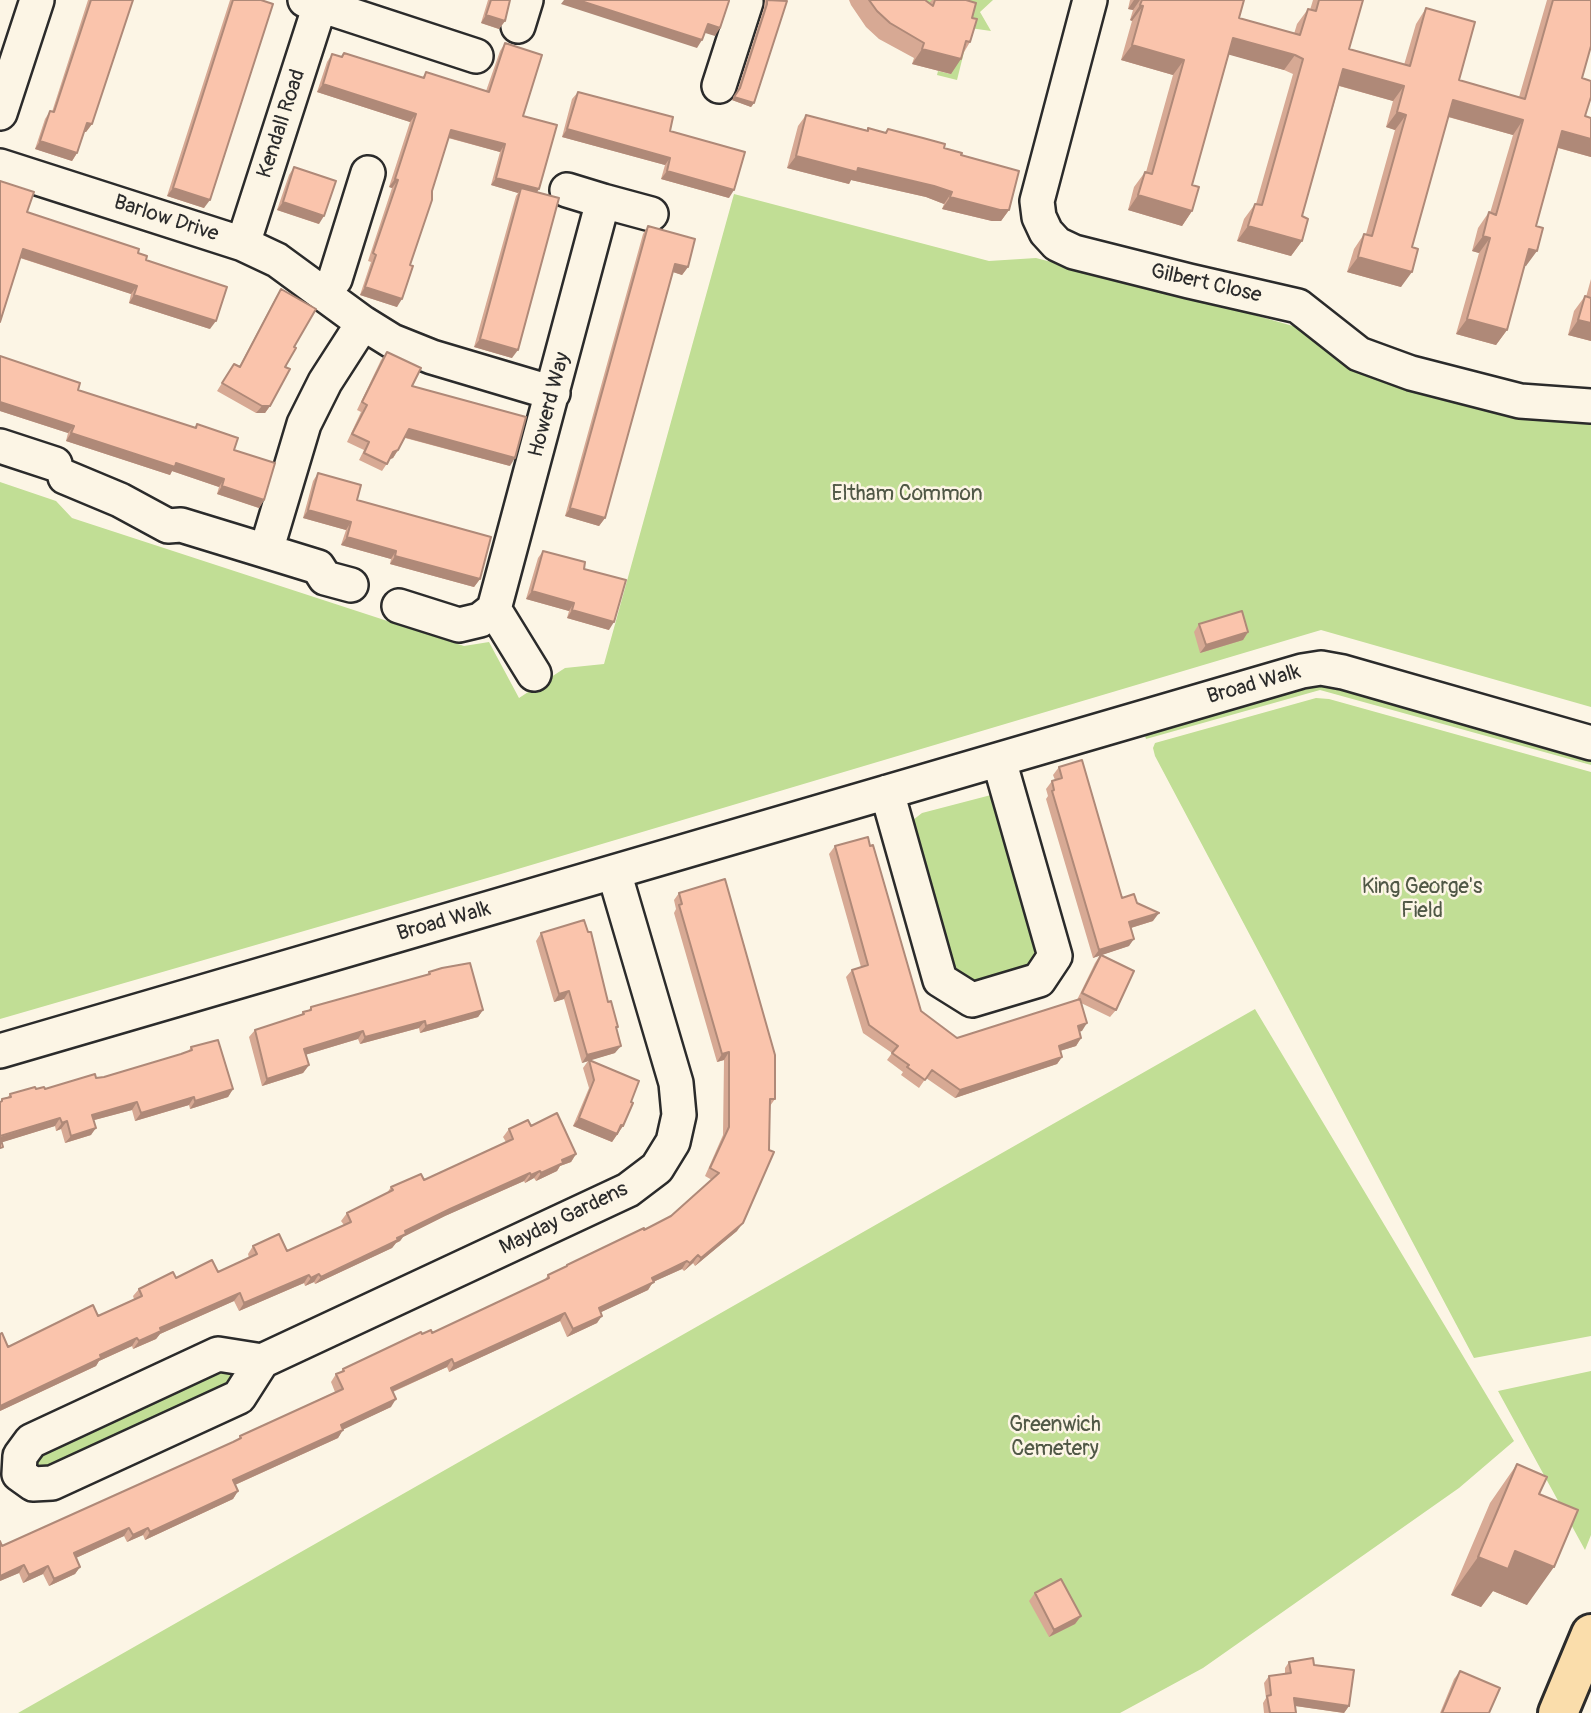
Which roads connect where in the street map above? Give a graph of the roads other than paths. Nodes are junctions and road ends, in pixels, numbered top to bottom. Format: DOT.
graph roads {
  1 [pos="37,0"];
  2 [pos="740,0"];
  3 [pos="1090,0"];
  4 [pos="313,2"];
  5 [pos="476,56"];
  6 [pos="719,86"];
  7 [pos="0,113"];
  8 [pos="0,166"];
  9 [pos="368,173"];
  10 [pos="567,190"];
  11 [pos="603,201"];
  12 [pos="651,214"];
  13 [pos="243,244"];
  14 [pos="323,293"];
  15 [pos="363,323"];
  16 [pos="553,393"];
  17 [pos="1591,406"];
  18 [pos="0,446"];
  19 [pos="265,551"];
  20 [pos="351,585"];
  21 [pos="398,606"];
  22 [pos="494,609"];
  23 [pos="534,674"];
  24 [pos="1591,743"];
  25 [pos="999,760"];
  26 [pos="887,792"];
  27 [pos="614,872"];
  28 [pos="0,1051"];
  29 [pos="262,1361"];
  30 [pos="9,1478"];
  31 [pos="1587,1656"];
  32 [pos="1558,1713"];
  1 -- 7 [label="street"];
  2 -- 6 [label="street"];
  3 -- 17 [label="street, Gilbert Close"];
  4 -- 5 [label="street, Kendall Road"];
  4 -- 13 [label="street, Kendall Road"];
  8 -- 13 [label="street, Barlow Drive"];
  9 -- 14 [label="street"];
  10 -- 11 [label="street"];
  11 -- 12 [label="street"];
  11 -- 16 [label="street, Howerd Way"];
  13 -- 14 [label="street, Barlow Drive"];
  14 -- 15 [label="street, Barlow Drive"];
  15 -- 16 [label="street, Barlow Drive"];
  15 -- 19 [label="street"];
  16 -- 22 [label="street, Howerd Way"];
  18 -- 19 [label="street"];
  19 -- 20 [label="street"];
  21 -- 22 [label="street"];
  22 -- 23 [label="street"];
  24 -- 25 [label="street, Broad Walk"];
  25 -- 26 [label="street, Broad Walk"];
  25 -- 26 [label="street"];
  26 -- 27 [label="street, Broad Walk"];
  27 -- 28 [label="street, Broad Walk"];
  27 -- 29 [label="street, Mayday Gardens"];
  29 -- 30 [label="street"];
  29 -- 30 [label="street"];
  31 -- 32 [label="highway"];
}
